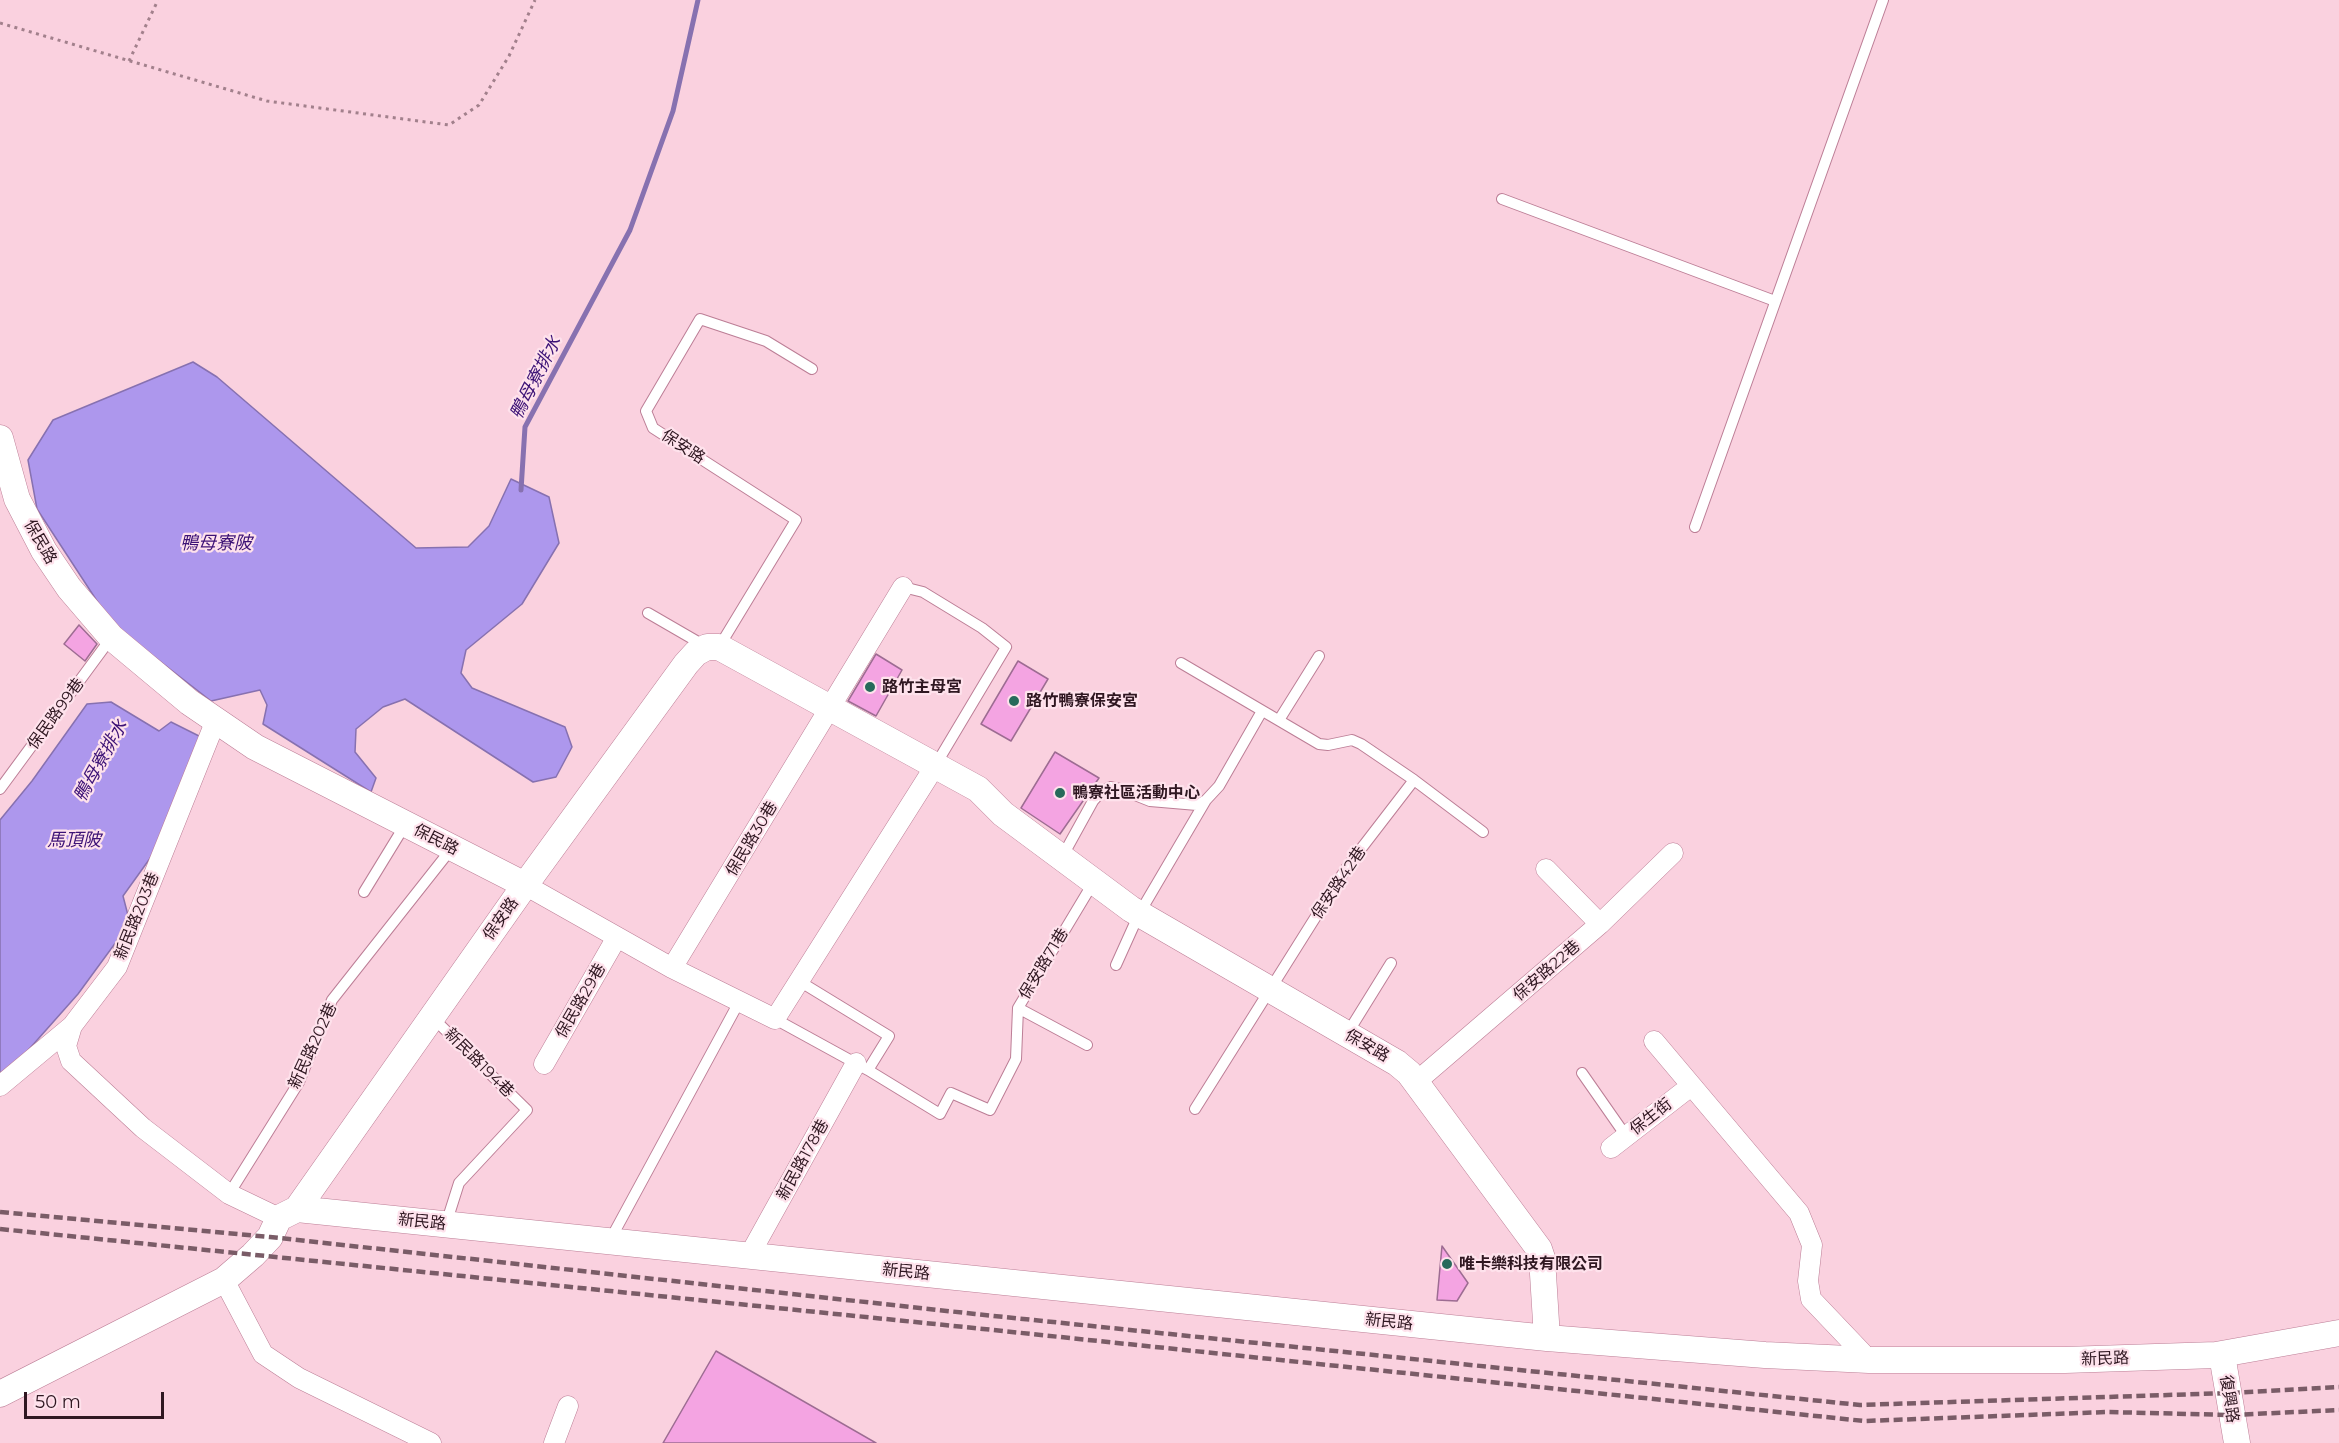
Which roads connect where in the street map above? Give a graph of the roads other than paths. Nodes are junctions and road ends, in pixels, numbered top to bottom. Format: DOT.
graph roads {
  1 [pos="1883,0"];
  2 [pos="1502,199"];
  3 [pos="1775,302"];
  4 [pos="812,369"];
  5 [pos="0,438"];
  6 [pos="1695,527"];
  7 [pos="903,587"];
  8 [pos="648,613"];
  9 [pos="111,638"];
  10 [pos="713,647"];
  11 [pos="1319,656"];
  12 [pos="1181,663"];
  13 [pos="831,709"];
  14 [pos="1262,711"];
  15 [pos="216,720"];
  16 [pos="1279,720"];
  17 [pos="935,766"];
  18 [pos="1414,780"];
  19 [pos="0,789"];
  20 [pos="1206,800"];
  21 [pos="405,825"];
  22 [pos="1483,831"];
  23 [pos="452,848"];
  24 [pos="1673,853"];
  25 [pos="1061,859"];
  26 [pos="1546,869"];
  27 [pos="1094,882"];
  28 [pos="525,885"];
  29 [pos="364,892"];
  30 [pos="1139,914"];
  31 [pos="1600,924"];
  32 [pos="617,938"];
  33 [pos="1391,963"];
  34 [pos="1116,965"];
  35 [pos="672,969"];
  36 [pos="799,981"];
  37 [pos="1270,990"];
  38 [pos="739,1002"];
  39 [pos="1018,1008"];
  40 [pos="432,1017"];
  41 [pos="775,1019"];
  42 [pos="72,1026"];
  43 [pos="1347,1034"];
  44 [pos="1654,1041"];
  45 [pos="1087,1045"];
  46 [pos="544,1064"];
  47 [pos="862,1067"];
  48 [pos="1582,1073"];
  49 [pos="1416,1082"];
  50 [pos="0,1086"];
  51 [pos="1691,1086"];
  52 [pos="1195,1108"];
  53 [pos="1619,1142"];
  54 [pos="229,1194"];
  55 [pos="288,1213"];
  56 [pos="446,1224"];
  57 [pos="609,1242"];
  58 [pos="750,1256"];
  59 [pos="224,1280"];
  60 [pos="2339,1333"];
  61 [pos="1547,1338"];
  62 [pos="2222,1354"];
  63 [pos="1869,1360"];
  64 [pos="0,1394"];
  65 [pos="568,1406"];
  66 [pos="431,1443"];
  67 [pos="554,1443"];
  68 [pos="2237,1443"];
  1 -- 3 [label="lane"];
  2 -- 3 [label="lane"];
  3 -- 6 [label="lane"];
  4 -- 10 [label="lane, 保安路"];
  5 -- 9 [label="street, 保民路"];
  7 -- 13 [label="street"];
  7 -- 17 [label="lane"];
  8 -- 10 [label="lane"];
  9 -- 15 [label="street, 保民路"];
  9 -- 19 [label="lane, 保民路99巷"];
  10 -- 13 [label="street, 保安路"];
  10 -- 28 [label="street, 保安路"];
  11 -- 16 [label="lane"];
  12 -- 14 [label="lane"];
  13 -- 17 [label="street, 保安路"];
  13 -- 35 [label="street, 保民路30巷"];
  14 -- 16 [label="lane"];
  14 -- 20 [label="lane"];
  15 -- 21 [label="street, 保民路"];
  15 -- 42 [label="street, 新民路203巷"];
  16 -- 18 [label="lane"];
  17 -- 25 [label="street, 保安路"];
  17 -- 36 [label="street"];
  18 -- 22 [label="lane"];
  18 -- 37 [label="lane, 保安路42巷"];
  20 -- 25 [label="lane"];
  20 -- 30 [label="lane"];
  21 -- 23 [label="street, 保民路"];
  21 -- 29 [label="lane"];
  23 -- 28 [label="street, 保民路"];
  23 -- 54 [label="lane, 新民路202巷"];
  24 -- 31 [label="street, 保安路22巷"];
  25 -- 27 [label="street, 保安路"];
  26 -- 31 [label="street"];
  27 -- 30 [label="street, 保安路"];
  27 -- 39 [label="lane, 保安路71巷"];
  28 -- 32 [label="street, 保民路"];
  28 -- 40 [label="street, 保安路"];
  30 -- 34 [label="lane"];
  30 -- 37 [label="street, 保安路"];
  31 -- 49 [label="street, 保安路22巷"];
  32 -- 35 [label="street, 保民路"];
  32 -- 46 [label="street, 保民路29巷"];
  33 -- 43 [label="lane"];
  35 -- 38 [label="street, 保民路"];
  36 -- 41 [label="street"];
  36 -- 47 [label="lane"];
  37 -- 43 [label="street, 保安路"];
  37 -- 52 [label="lane, 保安路42巷"];
  38 -- 41 [label="street"];
  38 -- 57 [label="lane"];
  39 -- 45 [label="lane"];
  39 -- 47 [label="lane, 保安路71巷"];
  40 -- 55 [label="street, 保安路"];
  40 -- 56 [label="lane, 新民路194巷"];
  41 -- 47 [label="lane"];
  42 -- 50 [label="street, 新民路203巷"];
  42 -- 54 [label="street"];
  43 -- 49 [label="street, 保安路"];
  44 -- 51 [label="street"];
  47 -- 58 [label="street, 新民路178巷"];
  48 -- 53 [label="lane"];
  49 -- 61 [label="street, 保安路"];
  51 -- 53 [label="street, 保生街"];
  51 -- 63 [label="street"];
  54 -- 55 [label="street"];
  55 -- 56 [label="street, 新民路"];
  55 -- 59 [label="street"];
  56 -- 57 [label="street, 新民路"];
  57 -- 58 [label="street, 新民路"];
  58 -- 61 [label="street, 新民路"];
  59 -- 64 [label="street"];
  59 -- 66 [label="street"];
  60 -- 62 [label="street, 新民路"];
  61 -- 63 [label="street, 新民路"];
  62 -- 63 [label="street, 新民路"];
  62 -- 68 [label="street, 復興路"];
  65 -- 67 [label="street"];
}
